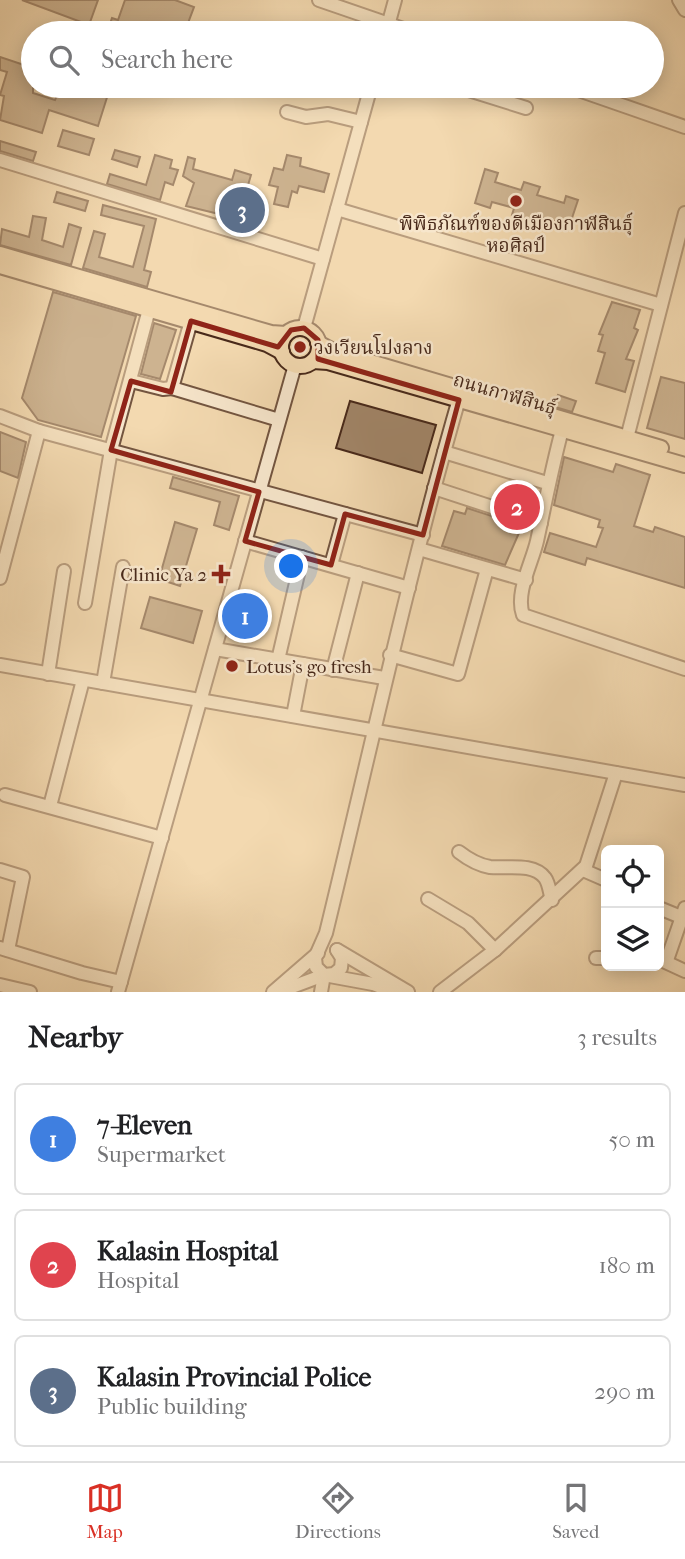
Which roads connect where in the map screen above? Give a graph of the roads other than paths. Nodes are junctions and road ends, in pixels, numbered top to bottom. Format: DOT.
graph roads {
  1 [pos="319,0"];
  2 [pos="395,0"];
  3 [pos="680,0"];
  4 [pos="685,10"];
  5 [pos="368,21"];
  6 [pos="389,21"];
  7 [pos="368,98"];
  8 [pos="494,98"];
  9 [pos="602,98"];
  10 [pos="526,108"];
  11 [pos="287,112"];
  12 [pos="685,117"];
  13 [pos="661,118"];
  14 [pos="361,122"];
  15 [pos="685,127"];
  16 [pos="0,160"];
  17 [pos="337,209"];
  18 [pos="685,213"];
  19 [pos="0,254"];
  20 [pos="323,259"];
  21 [pos="0,266"];
  22 [pos="151,304"];
  23 [pos="661,305"];
  24 [pos="191,321"];
  25 [pos="304,328"];
  26 [pos="286,334"];
  27 [pos="318,343"];
  28 [pos="282,352"];
  29 [pos="313,361"];
  30 [pos="295,365"];
  31 [pos="131,380"];
  32 [pos="172,388"];
  33 [pos="460,394"];
  34 [pos="0,416"];
  35 [pos="279,421"];
  36 [pos="39,430"];
  37 [pos="562,430"];
  38 [pos="626,438"];
  39 [pos="111,450"];
  40 [pos="444,452"];
  41 [pos="685,455"];
  42 [pos="685,465"];
  43 [pos="547,483"];
  44 [pos="434,488"];
  45 [pos="259,492"];
  46 [pos="345,514"];
  47 [pos="541,523"];
  48 [pos="422,535"];
  49 [pos="245,541"];
  50 [pos="419,550"];
  51 [pos="302,557"];
  52 [pos="331,565"];
  53 [pos="123,567"];
  54 [pos="487,569"];
  55 [pos="64,571"];
  56 [pos="358,573"];
  57 [pos="0,578"];
  58 [pos="526,580"];
  59 [pos="409,588"];
  60 [pos="85,603"];
  61 [pos="215,649"];
  62 [pos="390,654"];
  63 [pos="278,660"];
  64 [pos="303,664"];
  65 [pos="0,665"];
  66 [pos="685,669"];
  67 [pos="333,670"];
  68 [pos="48,674"];
  69 [pos="384,678"];
  70 [pos="83,680"];
  71 [pos="103,683"];
  72 [pos="200,700"];
  73 [pos="293,716"];
  74 [pos="375,731"];
  75 [pos="616,773"];
  76 [pos="685,785"];
  77 [pos="5,794"];
  78 [pos="50,806"];
  79 [pos="162,838"];
  80 [pos="459,852"];
  81 [pos="0,870"];
  82 [pos="583,870"];
  83 [pos="601,878"];
  84 [pos="428,899"];
  85 [pos="552,900"];
  86 [pos="664,909"];
  87 [pos="683,912"];
  88 [pos="326,933"];
  89 [pos="4,949"];
  90 [pos="335,949"];
  91 [pos="495,950"];
  92 [pos="317,954"];
  93 [pos="664,957"];
  94 [pos="664,960"];
  95 [pos="685,971"];
  96 [pos="324,975"];
  97 [pos="0,985"];
  98 [pos="120,987"];
  99 [pos="30,992"];
  100 [pos="273,992"];
  101 [pos="278,992"];
  102 [pos="321,992"];
  103 [pos="394,992"];
  104 [pos="408,992"];
  105 [pos="440,992"];
  1 -- 5 [label="street"];
  2 -- 6 [label="street"];
  3 -- 4 [label="street"];
  7 -- 14 [label="street"];
  8 -- 10 [label="street"];
  9 -- 13 [label="street"];
  11 -- 14 [label="street"];
  12 -- 13 [label="street"];
  13 -- 15 [label="street"];
  14 -- 17 [label="street"];
  16 -- 20 [label="street"];
  17 -- 20 [label="street"];
  17 -- 23 [label="street"];
  18 -- 23 [label="street"];
  19 -- 22 [label="main road"];
  20 -- 25 [label="street"];
  21 -- 22 [label="main road"];
  22 -- 24 [label="main road"];
  22 -- 26 [label="main road"];
  22 -- 31 [label="street"];
  23 -- 38 [label="street"];
  24 -- 28 [label="main road"];
  24 -- 32 [label="street"];
  25 -- 26 [label="main road"];
  25 -- 27 [label="main road"];
  26 -- 28 [label="main road"];
  27 -- 29 [label="main road"];
  27 -- 33 [label="main road, ถนนกาฬสินธุ์"];
  28 -- 30 [label="main road"];
  29 -- 30 [label="main road"];
  29 -- 33 [label="main road, ถนนกาฬสินธุ์"];
  30 -- 35 [label="street"];
  31 -- 32 [label="street"];
  31 -- 39 [label="street"];
  32 -- 35 [label="street"];
  33 -- 37 [label="main road, ถนนกาฬสินธุ์"];
  33 -- 38 [label="main road, ถนนกาฬสินธุ์"];
  33 -- 40 [label="street"];
  34 -- 36 [label="street"];
  35 -- 45 [label="street"];
  36 -- 39 [label="street"];
  36 -- 57 [label="street"];
  37 -- 42 [label="main road, ถนนกาฬสินธุ์"];
  37 -- 43 [label="street"];
  38 -- 41 [label="main road, ถนนกาฬสินธุ์"];
  39 -- 45 [label="street"];
  39 -- 60 [label="street"];
  40 -- 43 [label="street"];
  40 -- 44 [label="street"];
  43 -- 47 [label="street"];
  44 -- 47 [label="street"];
  44 -- 48 [label="street"];
  45 -- 46 [label="street"];
  45 -- 49 [label="street"];
  46 -- 48 [label="street"];
  46 -- 52 [label="street"];
  47 -- 58 [label="street"];
  48 -- 50 [label="street"];
  49 -- 51 [label="street"];
  49 -- 61 [label="street"];
  50 -- 54 [label="street"];
  50 -- 59 [label="street"];
  51 -- 52 [label="street"];
  51 -- 63 [label="street"];
  52 -- 56 [label="street"];
  53 -- 71 [label="street"];
  54 -- 58 [label="street"];
  54 -- 62 [label="street"];
  55 -- 68 [label="street"];
  56 -- 59 [label="street"];
  56 -- 67 [label="street"];
  58 -- 66 [label="street"];
  59 -- 62 [label="street"];
  61 -- 63 [label="street"];
  61 -- 72 [label="street"];
  62 -- 69 [label="street"];
  63 -- 64 [label="street"];
  64 -- 67 [label="street"];
  64 -- 73 [label="street"];
  65 -- 68 [label="street"];
  67 -- 69 [label="street"];
  68 -- 70 [label="street"];
  69 -- 74 [label="street"];
  70 -- 71 [label="street"];
  70 -- 78 [label="street"];
  71 -- 72 [label="street"];
  72 -- 73 [label="street"];
  72 -- 79 [label="street"];
  73 -- 74 [label="street"];
  74 -- 75 [label="street"];
  74 -- 88 [label="street"];
  75 -- 76 [label="street"];
  75 -- 82 [label="street"];
  77 -- 78 [label="street"];
  78 -- 79 [label="street"];
  79 -- 98 [label="street"];
  80 -- 85 [label="street"];
  81 -- 89 [label="street"];
  82 -- 83 [label="street"];
  82 -- 85 [label="street"];
  84 -- 91 [label="street"];
  85 -- 91 [label="street"];
  86 -- 87 [label="street"];
  87 -- 93 [label="street"];
  88 -- 90 [label="street"];
  88 -- 92 [label="street"];
  89 -- 98 [label="street"];
  90 -- 92 [label="street"];
  90 -- 96 [label="street"];
  90 -- 104 [label="street"];
  91 -- 105 [label="street"];
  92 -- 96 [label="street"];
  92 -- 100 [label="street"];
  94 -- 95 [label="street"];
  96 -- 101 [label="street"];
  96 -- 102 [label="street"];
  96 -- 103 [label="street"];
  97 -- 99 [label="street"];
}
